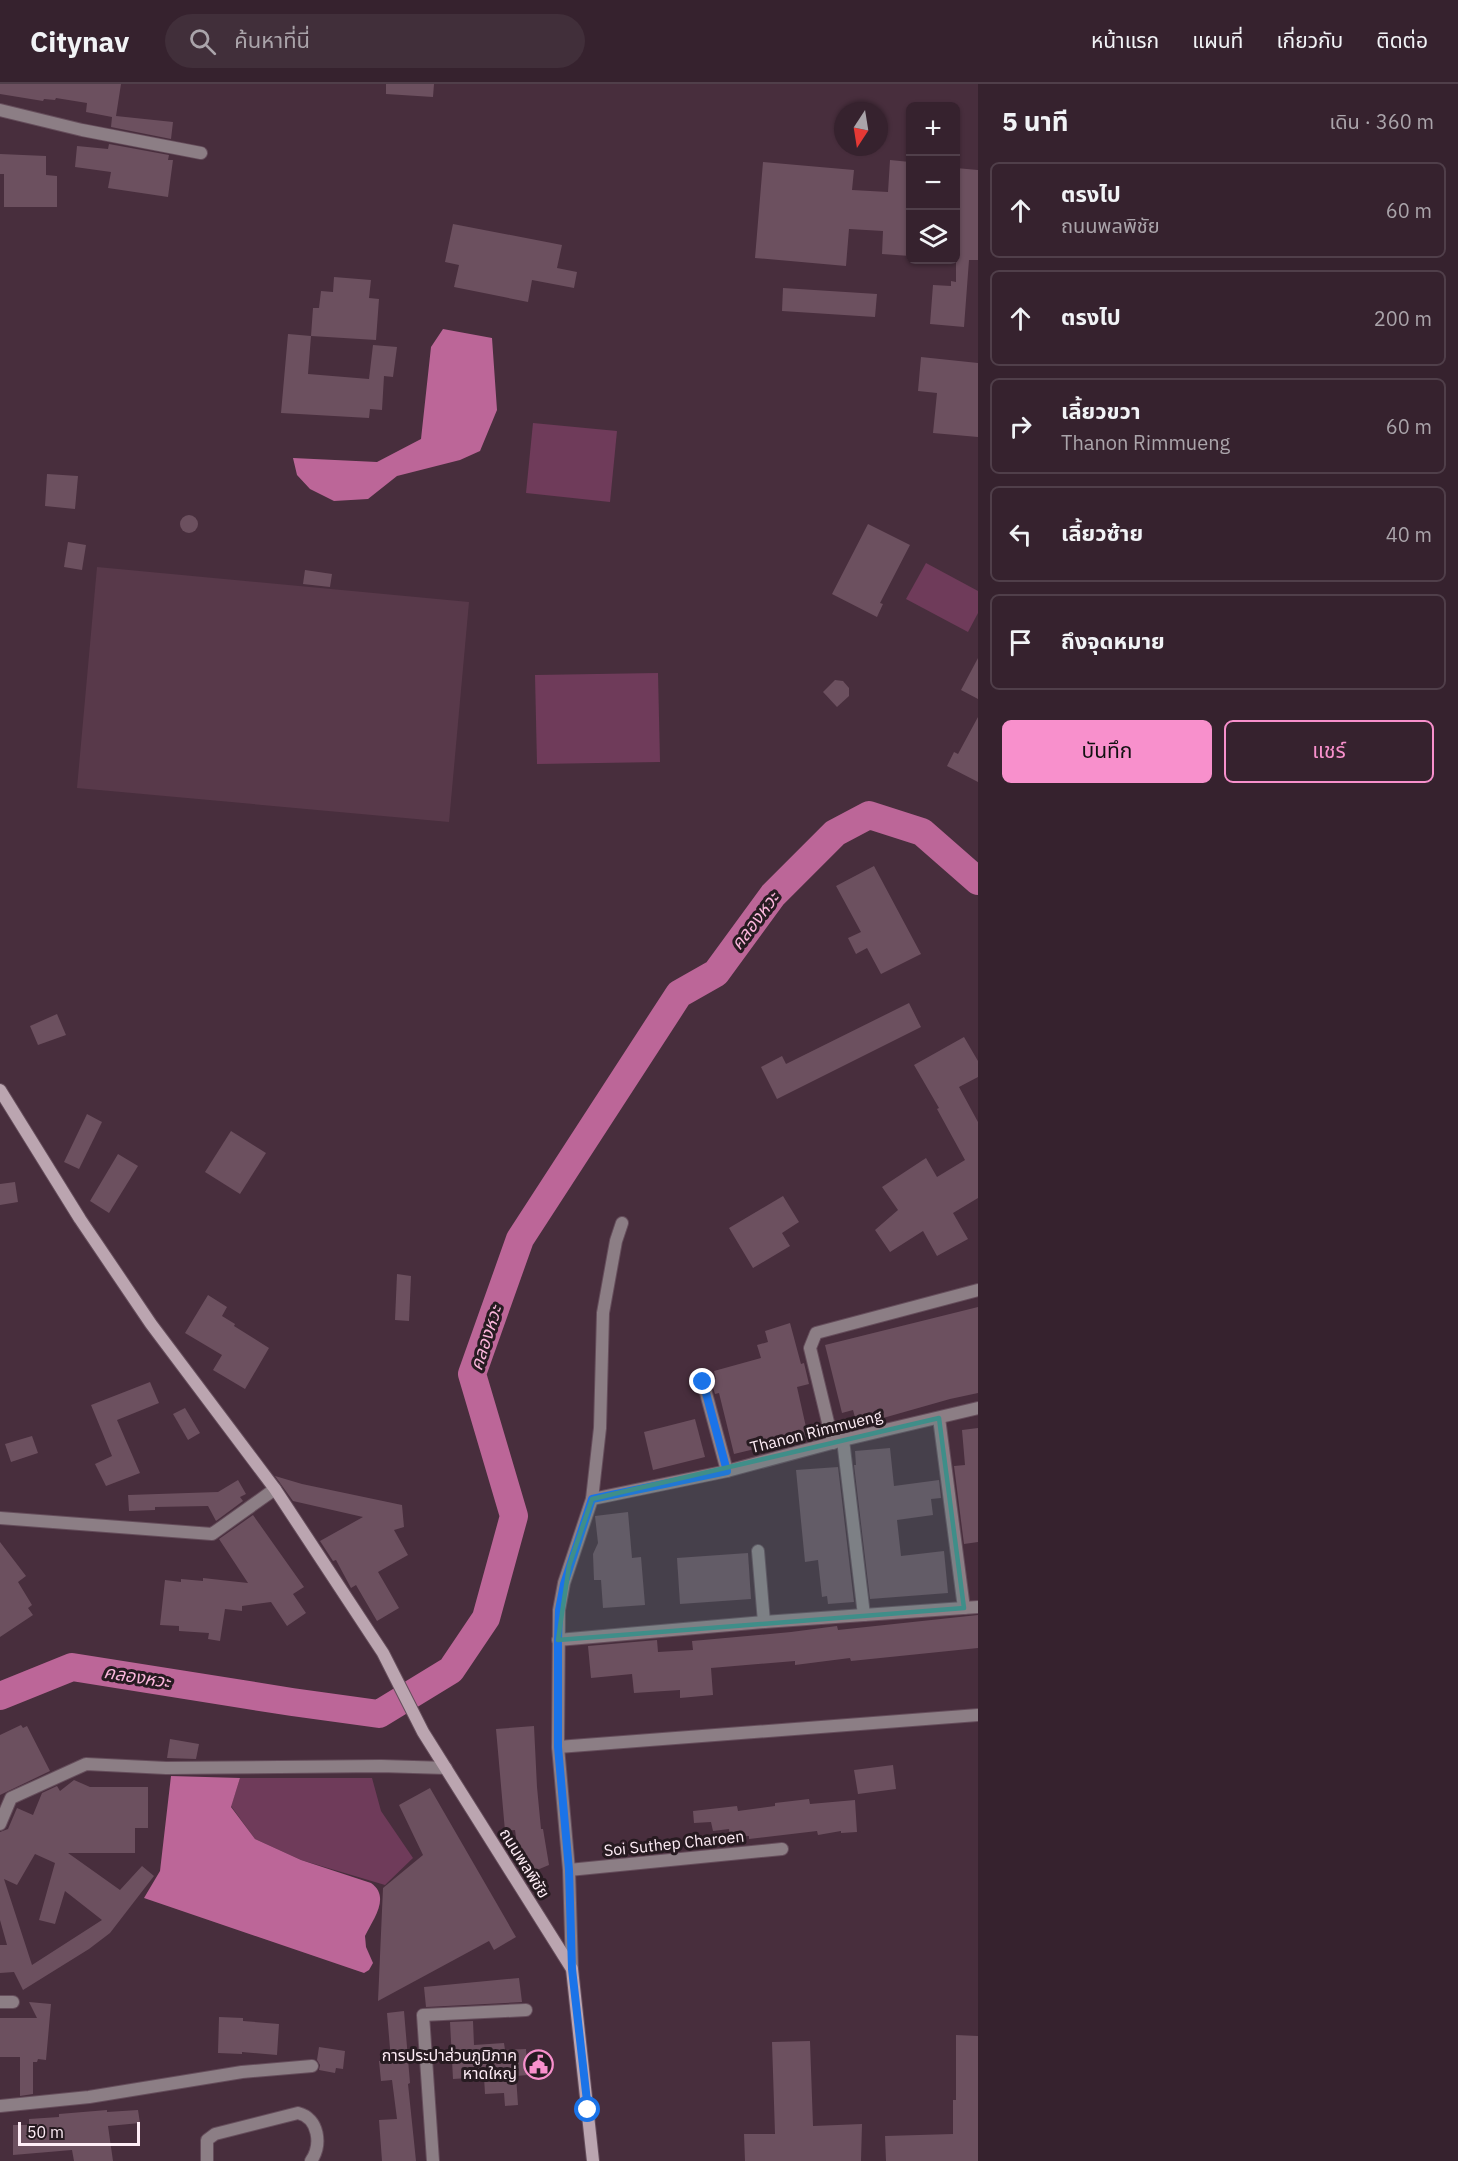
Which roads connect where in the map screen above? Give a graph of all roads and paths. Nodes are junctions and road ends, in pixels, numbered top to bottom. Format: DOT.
graph roads {
  1 [pos="0,110"];
  2 [pos="201,153"];
  3 [pos="0,1090"];
  4 [pos="622,1223"];
  5 [pos="978,1290"];
  6 [pos="703,1382"];
  7 [pos="978,1408"];
  8 [pos="939,1418"];
  9 [pos="838,1441"];
  10 [pos="727,1471"];
  11 [pos="275,1489"];
  12 [pos="592,1499"];
  13 [pos="0,1518"];
  14 [pos="758,1551"];
  15 [pos="978,1607"];
  16 [pos="964,1608"];
  17 [pos="864,1615"];
  18 [pos="764,1622"];
  19 [pos="558,1640"];
  20 [pos="978,1715"];
  21 [pos="558,1747"];
  22 [pos="447,1768"];
  23 [pos="0,1824"];
  24 [pos="782,1849"];
  25 [pos="569,1870"];
  26 [pos="572,1969"];
  27 [pos="526,2010"];
  28 [pos="312,2066"];
  29 [pos="0,2106"];
  30 [pos="207,2161"];
  31 [pos="311,2161"];
  32 [pos="433,2161"];
  33 [pos="593,2161"];
  1 -- 2 [label="street"];
  3 -- 11 [label="street, ถนนพลพิชัย"];
  4 -- 12 [label="street"];
  5 -- 9 [label="street"];
  6 -- 10 [label="street"];
  7 -- 8 [label="street, Thanon Rimmueng"];
  8 -- 9 [label="street, Thanon Rimmueng"];
  8 -- 16 [label="street"];
  9 -- 10 [label="street, Thanon Rimmueng"];
  9 -- 17 [label="street"];
  10 -- 12 [label="street, Thanon Rimmueng"];
  11 -- 13 [label="street"];
  11 -- 22 [label="street, ถนนพลพิชัย"];
  12 -- 19 [label="street"];
  14 -- 18 [label="street"];
  15 -- 16 [label="street"];
  16 -- 17 [label="street"];
  17 -- 18 [label="street"];
  18 -- 19 [label="street"];
  19 -- 21 [label="street"];
  20 -- 21 [label="street"];
  21 -- 25 [label="street"];
  22 -- 23 [label="street"];
  22 -- 26 [label="street, ถนนพลพิชัย"];
  24 -- 25 [label="street, Soi Suthep Charoen"];
  25 -- 26 [label="street"];
  26 -- 33 [label="street, ถนนพลพิชัย"];
  27 -- 32 [label="street"];
  28 -- 29 [label="street"];
  30 -- 31 [label="street"];
}
